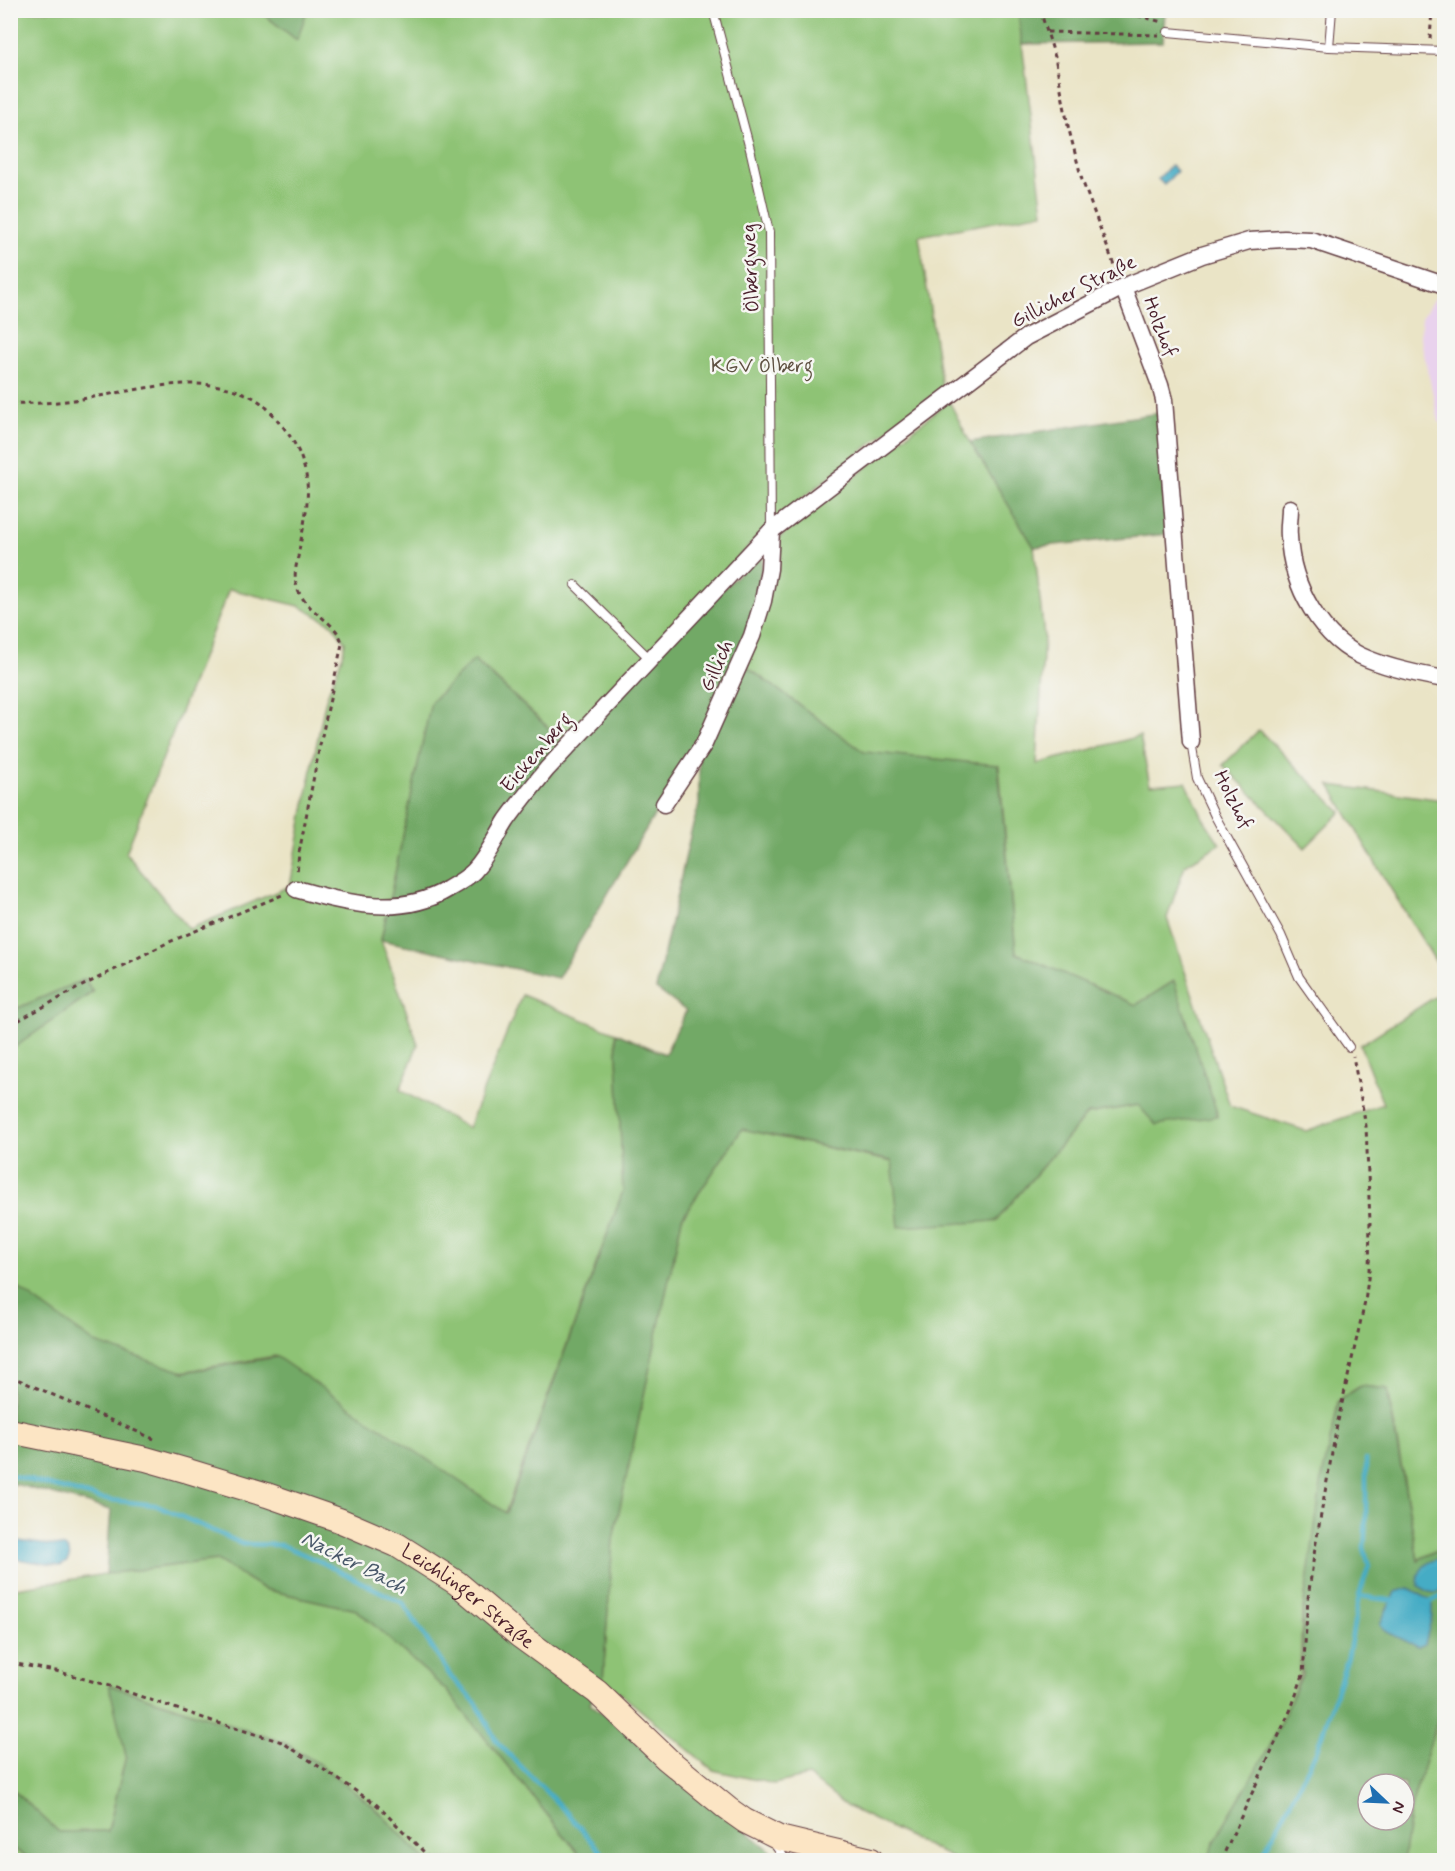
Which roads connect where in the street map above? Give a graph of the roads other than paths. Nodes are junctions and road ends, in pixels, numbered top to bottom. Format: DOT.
graph roads {
  1 [pos="713,10"];
  2 [pos="1332,10"];
  3 [pos="1169,28"];
  4 [pos="1329,47"];
  5 [pos="1444,51"];
  6 [pos="1444,285"];
  7 [pos="1123,287"];
  8 [pos="1290,508"];
  9 [pos="771,531"];
  10 [pos="575,585"];
  11 [pos="650,659"];
  12 [pos="1444,679"];
  13 [pos="1191,742"];
  14 [pos="664,804"];
  15 [pos="296,889"];
  16 [pos="1349,1047"];
  17 [pos="10,1431"];
  18 [pos="769,1833"];
  19 [pos="786,1860"];
  20 [pos="871,1860"];
  1 -- 9 [label="lane, Ölbergweg"];
  2 -- 4 [label="lane"];
  3 -- 4 [label="lane"];
  4 -- 5 [label="lane"];
  6 -- 7 [label="street, Gillicher Straße"];
  7 -- 9 [label="street, Gillicher Straße"];
  7 -- 13 [label="street, Holzhof"];
  8 -- 12 [label="street"];
  9 -- 11 [label="street, Eickenberg"];
  9 -- 14 [label="street, Gillich"];
  10 -- 11 [label="lane"];
  11 -- 15 [label="street, Eickenberg"];
  13 -- 16 [label="lane, Holzhof"];
  17 -- 18 [label="main road, Leichlinger Straße"];
  18 -- 19 [label="lane"];
  18 -- 20 [label="main road, Leichlinger Straße"];
}
